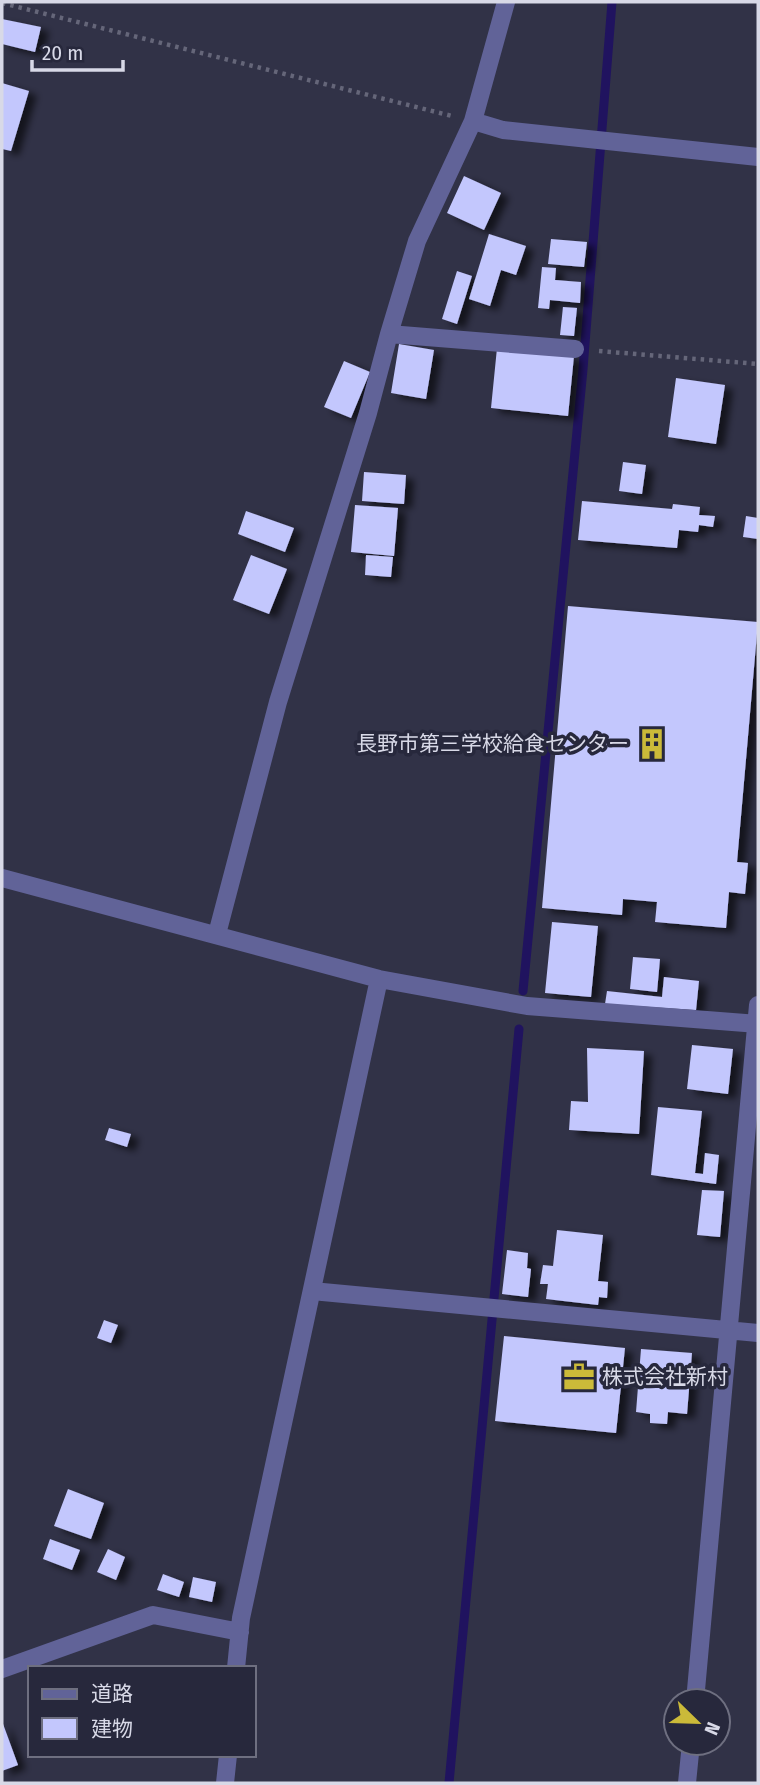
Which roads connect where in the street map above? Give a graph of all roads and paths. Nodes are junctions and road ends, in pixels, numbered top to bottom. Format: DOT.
graph roads {
  1 [pos="506,2"];
  2 [pos="2,3"];
  3 [pos="473,121"];
  4 [pos="758,157"];
  5 [pos="389,334"];
  6 [pos="576,349"];
  7 [pos="596,351"];
  8 [pos="758,365"];
  9 [pos="2,877"];
  10 [pos="217,934"];
  11 [pos="379,979"];
  12 [pos="758,1005"];
  13 [pos="757,1024"];
  14 [pos="312,1291"];
  15 [pos="727,1331"];
  16 [pos="758,1333"];
  17 [pos="240,1632"];
  18 [pos="236,1666"];
  19 [pos="2,1669"];
  20 [pos="696,1687"];
  21 [pos="228,1757"];
  22 [pos="690,1757"];
  23 [pos="225,1783"];
  24 [pos="687,1783"];
  1 -- 3 [label="street"];
  2 -- 3 [label="path"];
  3 -- 4 [label="street"];
  3 -- 5 [label="street"];
  5 -- 6 [label="street"];
  5 -- 10 [label="street"];
  7 -- 8 [label="path"];
  9 -- 10 [label="street"];
  10 -- 11 [label="street"];
  11 -- 13 [label="street"];
  11 -- 14 [label="street"];
  12 -- 13 [label="street"];
  13 -- 15 [label="street"];
  14 -- 15 [label="street"];
  14 -- 17 [label="street"];
  15 -- 16 [label="street"];
  15 -- 20 [label="street"];
  17 -- 18 [label="street"];
  17 -- 19 [label="street"];
  21 -- 23 [label="street"];
  22 -- 24 [label="street"];
}
